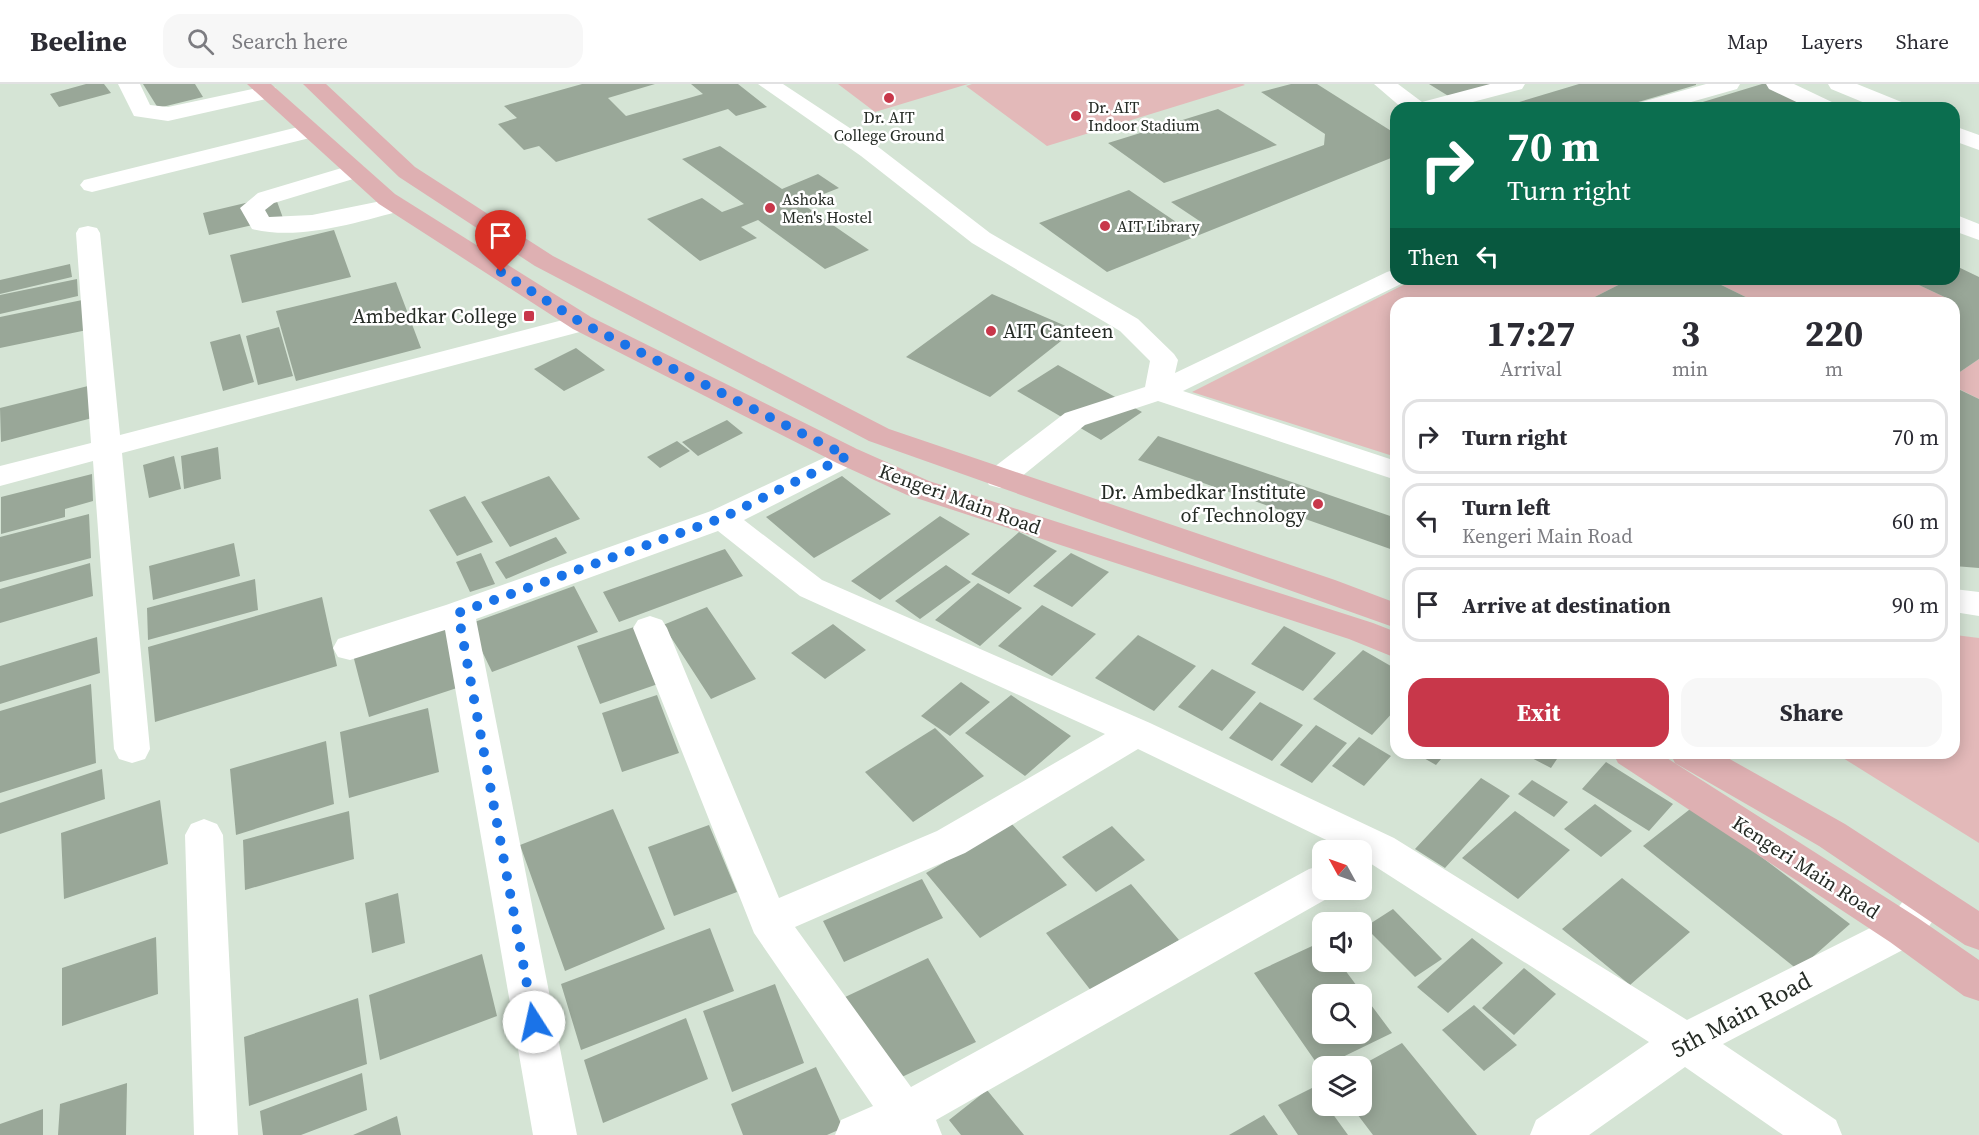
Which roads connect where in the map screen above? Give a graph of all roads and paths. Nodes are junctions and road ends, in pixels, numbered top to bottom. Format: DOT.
graph roads {
  1 [pos="129,84"];
  2 [pos="314,84"];
  3 [pos="769,84"];
  4 [pos="1385,84"];
  5 [pos="1514,84"];
  6 [pos="1729,84"];
  7 [pos="1778,84"];
  8 [pos="1839,84"];
  9 [pos="263,88"];
  10 [pos="1408,102"];
  11 [pos="1448,102"];
  12 [pos="1667,102"];
  13 [pos="1814,102"];
  14 [pos="1882,102"];
  15 [pos="310,131"];
  16 [pos="1960,135"];
  17 [pos="1979,143"];
  18 [pos="356,171"];
  19 [pos="92,185"];
  20 [pos="396,205"];
  21 [pos="1960,224"];
  22 [pos="88,233"];
  23 [pos="1979,233"];
  24 [pos="1390,280"];
  25 [pos="582,323"];
  26 [pos="1158,392"];
  27 [pos="106,448"];
  28 [pos="847,456"];
  29 [pos="950,461"];
  30 [pos="1390,469"];
  31 [pos="0,476"];
  32 [pos="1000,478"];
  33 [pos="918,488"];
  34 [pos="722,518"];
  35 [pos="1960,601"];
  36 [pos="1979,603"];
  37 [pos="458,613"];
  38 [pos="1390,614"];
  39 [pos="650,628"];
  40 [pos="1390,643"];
  41 [pos="350,648"];
  42 [pos="1137,733"];
  43 [pos="132,748"];
  44 [pos="1643,759"];
  45 [pos="1699,759"];
  46 [pos="204,835"];
  47 [pos="1344,840"];
  48 [pos="1372,855"];
  49 [pos="1312,888"];
  50 [pos="1916,915"];
  51 [pos="768,921"];
  52 [pos="1979,933"];
  53 [pos="1979,983"];
  54 [pos="1685,1042"];
  55 [pos="912,1125"];
  56 [pos="216,1135"];
  57 [pos="555,1135"];
  58 [pos="857,1135"];
  59 [pos="1552,1135"];
  60 [pos="1820,1135"];
  1 -- 9 [label="street"];
  2 -- 29 [label="main road, Kengeri Main Road"];
  3 -- 26 [label="street"];
  4 -- 10 [label="street"];
  5 -- 11 [label="street"];
  6 -- 12 [label="street"];
  7 -- 13 [label="street"];
  8 -- 14 [label="street"];
  9 -- 15 [label="main road, Kengeri Main Road"];
  15 -- 18 [label="main road, Kengeri Main Road"];
  15 -- 19 [label="street"];
  16 -- 17 [label="street"];
  18 -- 20 [label="main road, Kengeri Main Road"];
  18 -- 20 [label="street"];
  20 -- 25 [label="main road, Kengeri Main Road"];
  21 -- 23 [label="street"];
  22 -- 27 [label="street"];
  24 -- 26 [label="street"];
  25 -- 27 [label="street"];
  25 -- 28 [label="main road, Kengeri Main Road"];
  26 -- 30 [label="street"];
  26 -- 32 [label="street"];
  27 -- 31 [label="street"];
  27 -- 43 [label="street"];
  28 -- 33 [label="main road, Kengeri Main Road"];
  28 -- 34 [label="street"];
  29 -- 32 [label="main road, Kengeri Main Road"];
  29 -- 33 [label="main road"];
  32 -- 38 [label="main road, Kengeri Main Road"];
  33 -- 40 [label="main road, Kengeri Main Road"];
  34 -- 37 [label="street"];
  34 -- 42 [label="street"];
  35 -- 36 [label="street"];
  37 -- 41 [label="street"];
  37 -- 57 [label="street"];
  39 -- 51 [label="street"];
  42 -- 47 [label="street"];
  42 -- 51 [label="street"];
  44 -- 50 [label="main road, Kengeri Main Road"];
  45 -- 50 [label="main road, Kengeri Main Road"];
  46 -- 56 [label="street"];
  48 -- 54 [label="street"];
  49 -- 55 [label="street"];
  50 -- 52 [label="main road, Kengeri Main Road"];
  50 -- 53 [label="main road, Kengeri Main Road"];
  50 -- 54 [label="street, 5th Main Road"];
  51 -- 55 [label="street"];
  54 -- 59 [label="street, 5th Main Road"];
  54 -- 60 [label="street"];
  55 -- 58 [label="street"];
}
